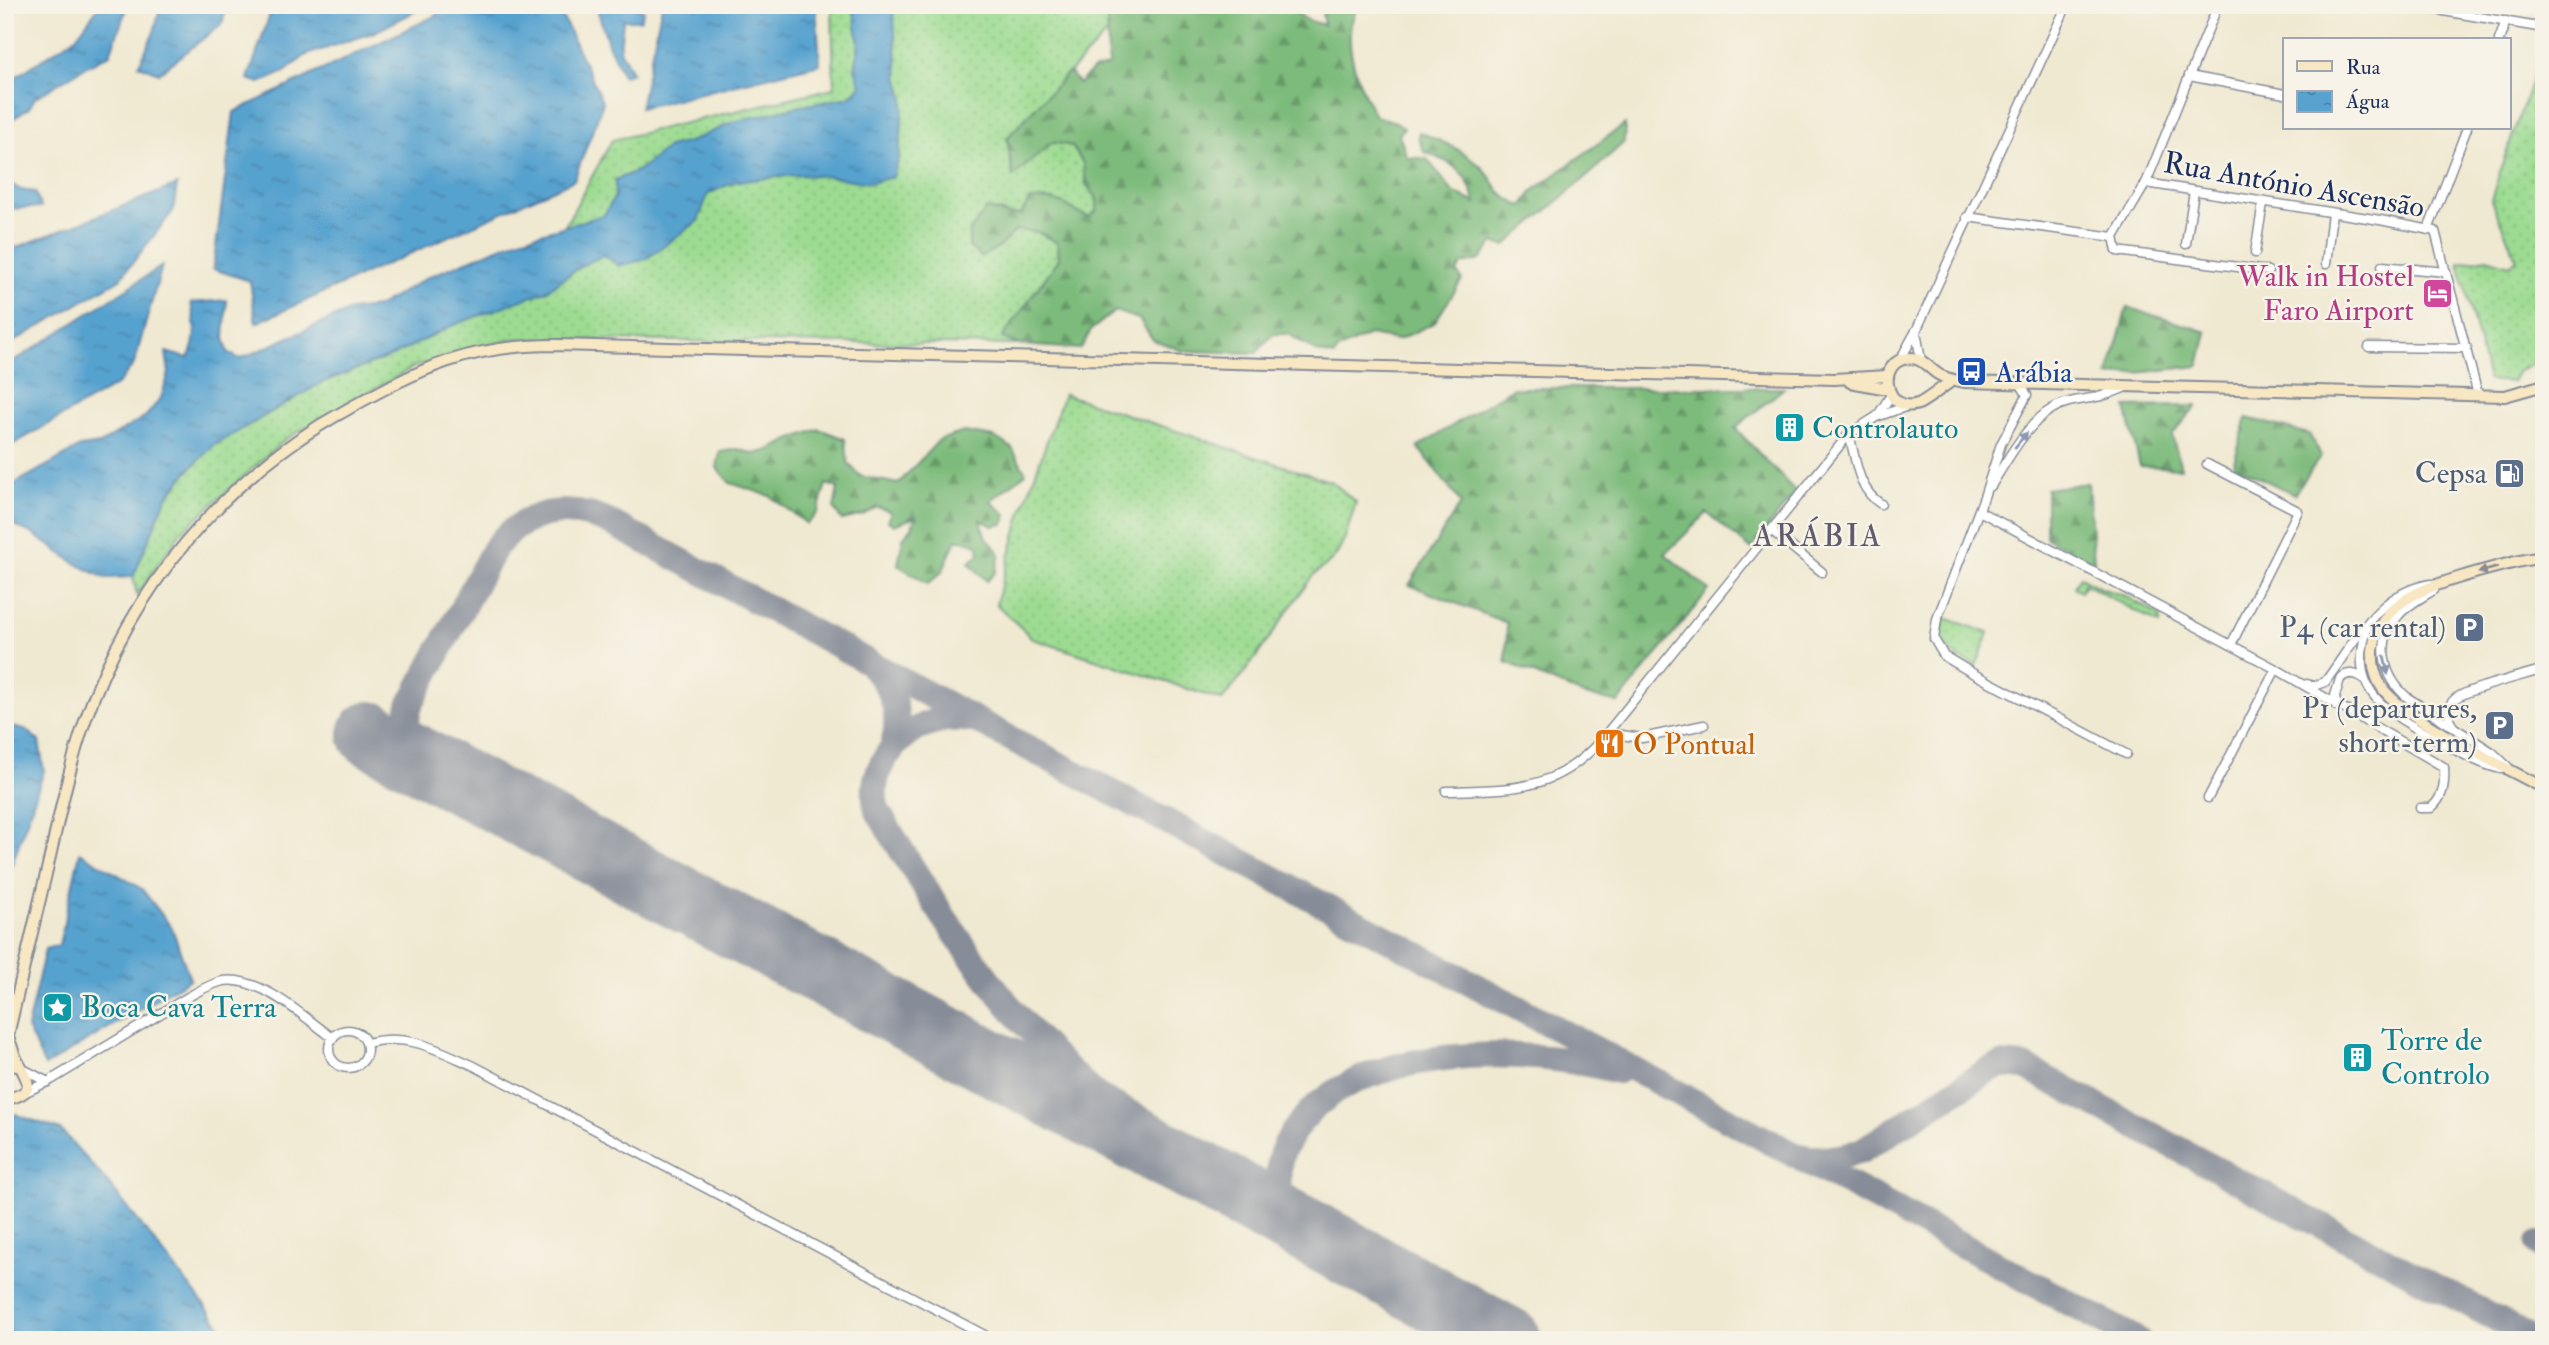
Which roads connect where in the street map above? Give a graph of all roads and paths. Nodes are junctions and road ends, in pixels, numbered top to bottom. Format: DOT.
graph roads {
  1 [pos="2067,5"];
  2 [pos="2218,5"];
  3 [pos="2408,5"];
  4 [pos="2544,18"];
  5 [pos="2506,21"];
  6 [pos="2500,38"];
  7 [pos="2189,76"];
  8 [pos="2283,94"];
  9 [pos="2466,130"];
  10 [pos="2146,183"];
  11 [pos="2194,191"];
  12 [pos="2263,203"];
  13 [pos="2332,213"];
  14 [pos="1968,217"];
  15 [pos="2428,230"];
  16 [pos="2114,237"];
  17 [pos="2186,244"];
  18 [pos="2255,253"];
  19 [pos="2326,264"];
  20 [pos="2382,265"];
  21 [pos="2268,271"];
  22 [pos="2446,272"];
  23 [pos="1916,331"];
  24 [pos="2369,347"];
  25 [pos="2467,348"];
  26 [pos="1900,360"];
  27 [pos="1925,364"];
  28 [pos="1887,376"];
  29 [pos="1833,379"];
  30 [pos="1954,380"];
  31 [pos="2020,383"];
  32 [pos="2544,385"];
  33 [pos="2128,387"];
  34 [pos="1889,392"];
  35 [pos="1931,394"];
  36 [pos="2478,395"];
  37 [pos="1909,405"];
  38 [pos="1876,417"];
  39 [pos="1849,434"];
  40 [pos="2207,464"];
  41 [pos="1984,497"];
  42 [pos="1881,504"];
  43 [pos="1979,511"];
  44 [pos="1771,530"];
  45 [pos="2544,549"];
  46 [pos="2544,556"];
  47 [pos="2525,559"];
  48 [pos="1822,572"];
  49 [pos="2451,580"];
  50 [pos="2370,620"];
  51 [pos="2231,645"];
  52 [pos="2276,669"];
  53 [pos="2544,670"];
  54 [pos="2365,680"];
  55 [pos="2302,683"];
  56 [pos="2337,706"];
  57 [pos="1704,724"];
  58 [pos="2455,730"];
  59 [pos="1607,733"];
  60 [pos="2126,754"];
  61 [pos="2514,772"];
  62 [pos="2544,788"];
  63 [pos="1446,791"];
  64 [pos="2207,798"];
  65 [pos="2420,808"];
  66 [pos="8,1037"];
  67 [pos="333,1038"];
  68 [pos="367,1043"];
  69 [pos="5,1049"];
  70 [pos="5,1065"];
  71 [pos="21,1068"];
  72 [pos="48,1082"];
  73 [pos="11,1098"];
  74 [pos="994,1340"];
  1 -- 14 [label="street"];
  2 -- 7 [label="street"];
  3 -- 5 [label="street"];
  4 -- 5 [label="street"];
  5 -- 6 [label="street"];
  7 -- 8 [label="street"];
  7 -- 10 [label="street"];
  9 -- 15 [label="street"];
  10 -- 11 [label="street, Rua António Ascensão"];
  10 -- 16 [label="street, Rua António Ascensão"];
  11 -- 12 [label="street, Rua António Ascensão"];
  11 -- 17 [label="street"];
  12 -- 13 [label="street, Rua António Ascensão"];
  12 -- 18 [label="street"];
  13 -- 15 [label="street, Rua António Ascensão"];
  13 -- 19 [label="street"];
  14 -- 16 [label="street"];
  14 -- 23 [label="street"];
  15 -- 22 [label="street, Rua António Ascensão"];
  16 -- 21 [label="street"];
  20 -- 22 [label="street"];
  22 -- 25 [label="street, Rua António Ascensão"];
  23 -- 26 [label="street"];
  23 -- 27 [label="street"];
  24 -- 25 [label="street"];
  25 -- 36 [label="street, Rua António Ascensão"];
  26 -- 27 [label="street"];
  26 -- 28 [label="street"];
  27 -- 30 [label="street"];
  27 -- 35 [label="street"];
  28 -- 29 [label="street"];
  28 -- 34 [label="street"];
  29 -- 34 [label="street"];
  29 -- 66 [label="street"];
  30 -- 31 [label="street"];
  30 -- 35 [label="street"];
  31 -- 33 [label="street"];
  31 -- 41 [label="street"];
  32 -- 36 [label="street"];
  33 -- 36 [label="street"];
  41 -- 33 [label="street, one-way"];
  34 -- 37 [label="street"];
  34 -- 38 [label="street"];
  35 -- 37 [label="street"];
  37 -- 38 [label="street"];
  38 -- 39 [label="street"];
  39 -- 42 [label="street"];
  39 -- 44 [label="street"];
  40 -- 51 [label="street"];
  41 -- 43 [label="street"];
  43 -- 51 [label="street"];
  43 -- 60 [label="street"];
  44 -- 48 [label="street"];
  44 -- 59 [label="street"];
  45 -- 47 [label="street"];
  46 -- 47 [label="street"];
  47 -- 49 [label="street, one-way"];
  49 -- 50 [label="street"];
  49 -- 58 [label="street, one-way"];
  49 -- 61 [label="street"];
  50 -- 54 [label="street"];
  50 -- 55 [label="street"];
  51 -- 52 [label="street"];
  52 -- 55 [label="street"];
  52 -- 64 [label="street"];
  53 -- 58 [label="street"];
  54 -- 56 [label="street"];
  54 -- 61 [label="street"];
  55 -- 56 [label="street"];
  56 -- 65 [label="street"];
  57 -- 59 [label="street"];
  58 -- 61 [label="street"];
  59 -- 63 [label="street"];
  61 -- 62 [label="street"];
  66 -- 69 [label="street"];
  66 -- 71 [label="street"];
  67 -- 68 [label="street"];
  67 -- 68 [label="street"];
  67 -- 72 [label="street"];
  68 -- 74 [label="street"];
  70 -- 71 [label="street"];
  71 -- 72 [label="street"];
  71 -- 73 [label="street"];
  72 -- 73 [label="street"];
}
